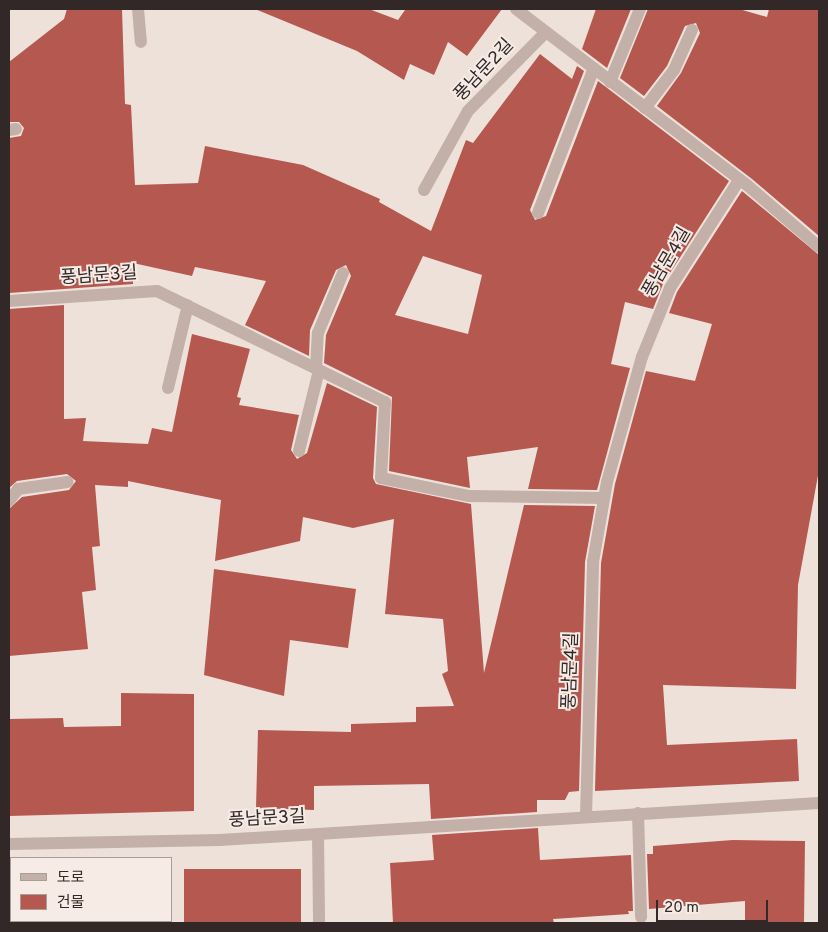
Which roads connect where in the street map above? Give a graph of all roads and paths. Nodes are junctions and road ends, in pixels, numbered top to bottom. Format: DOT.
graph roads {
  1 [pos="138,9"];
  2 [pos="516,9"];
  3 [pos="640,9"];
  4 [pos="692,30"];
  5 [pos="546,32"];
  6 [pos="141,42"];
  7 [pos="594,68"];
  8 [pos="610,82"];
  9 [pos="645,108"];
  10 [pos="739,180"];
  11 [pos="424,190"];
  12 [pos="538,213"];
  13 [pos="819,246"];
  14 [pos="343,273"];
  15 [pos="9,301"];
  16 [pos="188,305"];
  17 [pos="317,369"];
  18 [pos="168,388"];
  19 [pos="299,451"];
  20 [pos="68,482"];
  21 [pos="604,498"];
  22 [pos="9,501"];
  23 [pos="819,803"];
  24 [pos="638,813"];
  25 [pos="586,816"];
  26 [pos="318,835"];
  27 [pos="9,844"];
  28 [pos="641,917"];
  29 [pos="319,923"];
  1 -- 6 [label="street"];
  2 -- 5 [label="street"];
  3 -- 8 [label="street"];
  4 -- 9 [label="street"];
  5 -- 7 [label="street"];
  5 -- 11 [label="street, 풍남문2길"];
  7 -- 8 [label="street"];
  7 -- 12 [label="street"];
  8 -- 9 [label="street"];
  9 -- 10 [label="street"];
  10 -- 13 [label="street"];
  10 -- 21 [label="street, 풍남문4길"];
  14 -- 17 [label="street"];
  15 -- 16 [label="street, 풍남문3길"];
  16 -- 17 [label="street, 풍남문3길"];
  16 -- 18 [label="street"];
  17 -- 19 [label="street"];
  17 -- 21 [label="street, 풍남문3길"];
  20 -- 22 [label="street"];
  21 -- 25 [label="street, 풍남문4길"];
  23 -- 24 [label="street"];
  24 -- 25 [label="street"];
  24 -- 28 [label="street"];
  25 -- 26 [label="street, 풍남문3길"];
  26 -- 27 [label="street, 풍남문3길"];
  26 -- 29 [label="street"];
}
